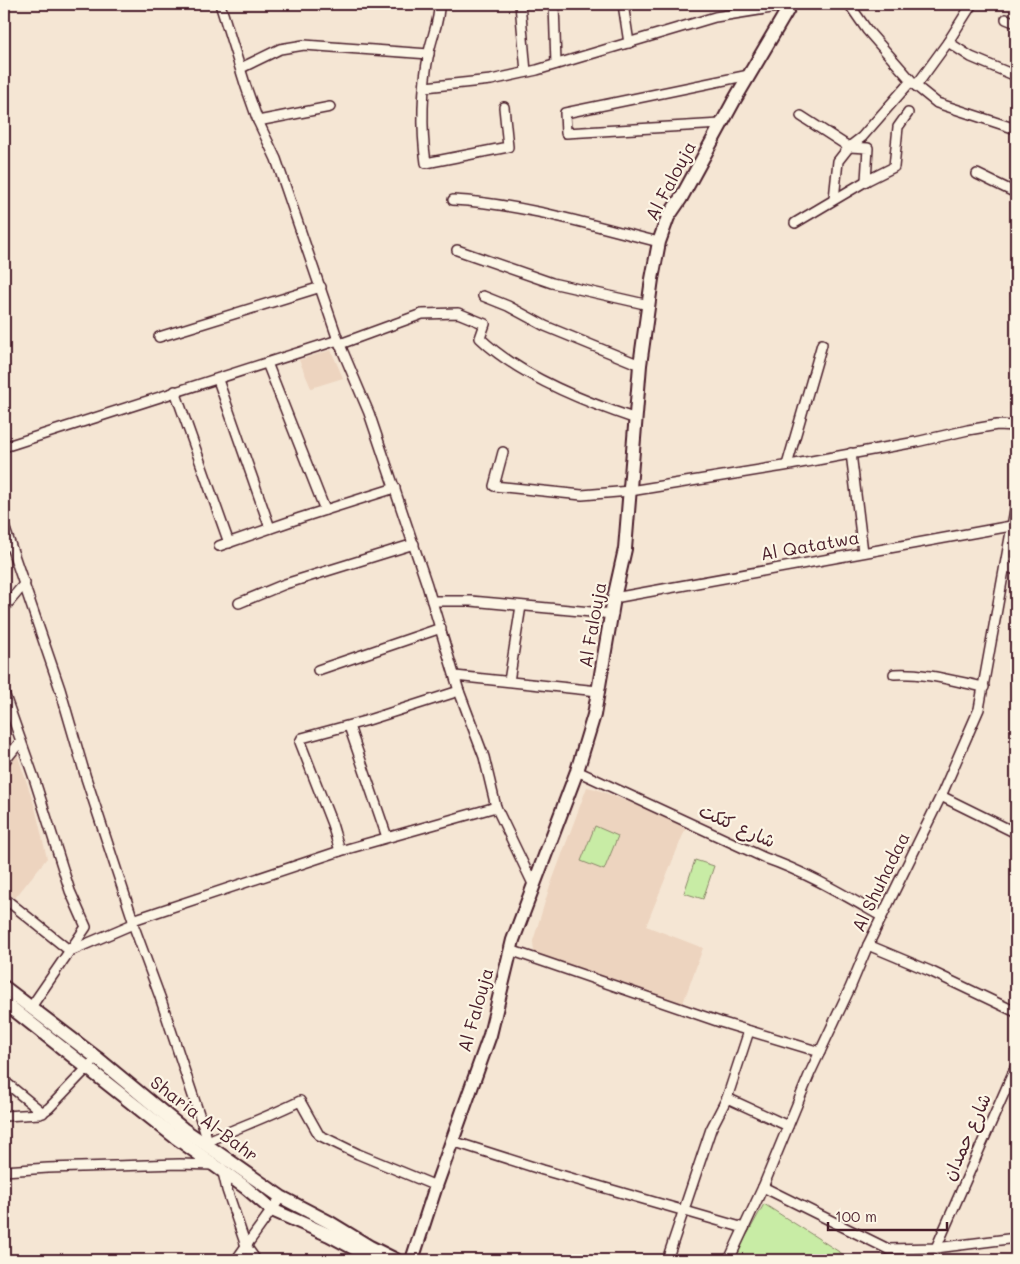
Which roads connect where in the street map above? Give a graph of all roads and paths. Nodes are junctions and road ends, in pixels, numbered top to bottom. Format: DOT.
graph roads {
  1 [pos="220,4"];
  2 [pos="371,4"];
  3 [pos="380,4"];
  4 [pos="439,4"];
  5 [pos="520,4"];
  6 [pos="554,4"];
  7 [pos="623,4"];
  8 [pos="791,4"];
  9 [pos="849,4"];
  10 [pos="972,4"];
  11 [pos="1006,19"];
  12 [pos="1016,23"];
  13 [pos="629,42"];
  14 [pos="948,42"];
  15 [pos="428,54"];
  16 [pos="556,64"];
  17 [pos="241,68"];
  18 [pos="526,72"];
  19 [pos="749,75"];
  20 [pos="1016,76"];
  21 [pos="914,84"];
  22 [pos="425,87"];
  23 [pos="330,107"];
  24 [pos="504,107"];
  25 [pos="908,113"];
  26 [pos="801,116"];
  27 [pos="258,121"];
  28 [pos="722,124"];
  29 [pos="1016,129"];
  30 [pos="849,147"];
  31 [pos="977,174"];
  32 [pos="866,181"];
  33 [pos="1016,193"];
  34 [pos="834,199"];
  35 [pos="453,200"];
  36 [pos="795,224"];
  37 [pos="659,242"];
  38 [pos="458,250"];
  39 [pos="321,287"];
  40 [pos="483,296"];
  41 [pos="649,305"];
  42 [pos="159,337"];
  43 [pos="339,342"];
  44 [pos="822,344"];
  45 [pos="267,363"];
  46 [pos="640,365"];
  47 [pos="218,380"];
  48 [pos="176,391"];
  49 [pos="636,419"];
  50 [pos="1016,426"];
  51 [pos="4,447"];
  52 [pos="503,452"];
  53 [pos="851,453"];
  54 [pos="788,466"];
  55 [pos="395,488"];
  56 [pos="630,491"];
  57 [pos="1016,504"];
  58 [pos="325,510"];
  59 [pos="4,526"];
  60 [pos="1012,526"];
  61 [pos="270,528"];
  62 [pos="229,543"];
  63 [pos="414,544"];
  64 [pos="219,546"];
  65 [pos="863,552"];
  66 [pos="1005,566"];
  67 [pos="1016,570"];
  68 [pos="24,583"];
  69 [pos="614,598"];
  70 [pos="432,602"];
  71 [pos="239,603"];
  72 [pos="521,606"];
  73 [pos="4,608"];
  74 [pos="613,614"];
  75 [pos="441,628"];
  76 [pos="318,670"];
  77 [pos="894,674"];
  78 [pos="455,676"];
  79 [pos="509,681"];
  80 [pos="984,687"];
  81 [pos="598,690"];
  82 [pos="459,691"];
  83 [pos="4,693"];
  84 [pos="349,726"];
  85 [pos="20,742"];
  86 [pos="4,762"];
  87 [pos="577,771"];
  88 [pos="941,796"];
  89 [pos="496,807"];
  90 [pos="1016,833"];
  91 [pos="387,836"];
  92 [pos="340,851"];
  93 [pos="533,884"];
  94 [pos="4,898"];
  95 [pos="881,916"];
  96 [pos="133,922"];
  97 [pos="868,945"];
  98 [pos="510,950"];
  99 [pos="70,951"];
  100 [pos="4,987"];
  101 [pos="4,1002"];
  102 [pos="31,1007"];
  103 [pos="1016,1012"];
  104 [pos="749,1031"];
  105 [pos="820,1052"];
  106 [pos="97,1058"];
  107 [pos="1016,1066"];
  108 [pos="87,1068"];
  109 [pos="4,1081"];
  110 [pos="727,1098"];
  111 [pos="42,1112"];
  112 [pos="4,1116"];
  113 [pos="788,1126"];
  114 [pos="452,1140"];
  115 [pos="206,1142"];
  116 [pos="221,1155"];
  117 [pos="217,1169"];
  118 [pos="4,1172"];
  119 [pos="436,1186"];
  120 [pos="763,1187"];
  121 [pos="282,1197"];
  122 [pos="272,1210"];
  123 [pos="684,1210"];
  124 [pos="744,1228"];
  125 [pos="1016,1238"];
  126 [pos="246,1246"];
  127 [pos="936,1248"];
  128 [pos="236,1260"];
  129 [pos="256,1260"];
  130 [pos="376,1260"];
  131 [pos="395,1260"];
  132 [pos="404,1260"];
  133 [pos="412,1260"];
  134 [pos="667,1260"];
  135 [pos="729,1260"];
  1 -- 17 [label="street"];
  2 -- 3 [label="street"];
  4 -- 15 [label="street"];
  5 -- 18 [label="street"];
  6 -- 16 [label="street"];
  7 -- 13 [label="street"];
  8 -- 13 [label="street"];
  8 -- 19 [label="main road, Al Falouja"];
  9 -- 21 [label="street"];
  10 -- 14 [label="street"];
  11 -- 12 [label="street"];
  13 -- 16 [label="street"];
  14 -- 20 [label="street"];
  14 -- 21 [label="street"];
  15 -- 17 [label="street"];
  15 -- 22 [label="street"];
  16 -- 18 [label="street"];
  17 -- 27 [label="street"];
  18 -- 22 [label="street"];
  19 -- 28 [label="main road, Al Falouja"];
  19 -- 28 [label="street"];
  21 -- 29 [label="street"];
  21 -- 30 [label="street"];
  22 -- 24 [label="street"];
  23 -- 27 [label="street"];
  25 -- 32 [label="street"];
  26 -- 30 [label="street"];
  27 -- 39 [label="street"];
  28 -- 37 [label="main road, Al Falouja"];
  30 -- 32 [label="street"];
  30 -- 34 [label="street"];
  31 -- 33 [label="street"];
  32 -- 34 [label="street"];
  34 -- 36 [label="street"];
  35 -- 37 [label="street"];
  37 -- 41 [label="main road, Al Falouja"];
  38 -- 41 [label="street"];
  39 -- 42 [label="street"];
  39 -- 43 [label="street"];
  40 -- 46 [label="street"];
  41 -- 46 [label="main road, Al Falouja"];
  43 -- 45 [label="street"];
  43 -- 49 [label="street"];
  43 -- 55 [label="street"];
  44 -- 54 [label="street"];
  45 -- 47 [label="street"];
  45 -- 58 [label="street"];
  46 -- 49 [label="main road, Al Falouja"];
  47 -- 48 [label="street"];
  47 -- 61 [label="street"];
  48 -- 51 [label="street"];
  48 -- 62 [label="street"];
  49 -- 56 [label="main road, Al Falouja"];
  50 -- 53 [label="street"];
  52 -- 56 [label="street"];
  53 -- 54 [label="street"];
  53 -- 65 [label="street"];
  54 -- 56 [label="street"];
  55 -- 58 [label="street"];
  55 -- 63 [label="street"];
  56 -- 69 [label="main road, Al Falouja"];
  57 -- 60 [label="street, Al Shuhadaa"];
  58 -- 61 [label="street"];
  59 -- 68 [label="street"];
  60 -- 65 [label="street, Al Qatatwa"];
  60 -- 66 [label="street, Al Shuhadaa"];
  61 -- 62 [label="street"];
  62 -- 64 [label="street"];
  63 -- 70 [label="street"];
  63 -- 71 [label="street"];
  65 -- 69 [label="street, Al Qatatwa"];
  66 -- 67 [label="street"];
  66 -- 80 [label="street, Al Shuhadaa"];
  68 -- 73 [label="street"];
  68 -- 96 [label="street"];
  69 -- 74 [label="main road, Al Falouja"];
  70 -- 72 [label="street"];
  70 -- 75 [label="street"];
  72 -- 74 [label="street"];
  72 -- 79 [label="street"];
  74 -- 81 [label="main road, Al Falouja"];
  75 -- 76 [label="street"];
  75 -- 78 [label="street"];
  77 -- 80 [label="street"];
  78 -- 79 [label="street"];
  78 -- 82 [label="street"];
  79 -- 81 [label="street"];
  80 -- 88 [label="street, Al Shuhadaa"];
  81 -- 87 [label="main road, Al Falouja"];
  82 -- 84 [label="street"];
  82 -- 89 [label="street"];
  83 -- 85 [label="street"];
  84 -- 91 [label="street"];
  84 -- 92 [label="street"];
  85 -- 86 [label="street"];
  85 -- 99 [label="street"];
  87 -- 93 [label="main road, Al Falouja"];
  87 -- 95 [label="street, شارع كتكت"];
  88 -- 90 [label="street"];
  88 -- 95 [label="street, Al Shuhadaa"];
  89 -- 92 [label="street"];
  89 -- 93 [label="street"];
  92 -- 96 [label="street"];
  93 -- 98 [label="main road, Al Falouja"];
  94 -- 99 [label="street"];
  95 -- 97 [label="street, Al Shuhadaa"];
  96 -- 99 [label="street"];
  96 -- 115 [label="street"];
  97 -- 103 [label="street"];
  97 -- 105 [label="street, Al Shuhadaa"];
  98 -- 104 [label="street"];
  98 -- 114 [label="main road, Al Falouja"];
  99 -- 102 [label="street"];
  100 -- 102 [label="main road, Sharia Al-Bahr"];
  101 -- 108 [label="main road, Sharia Al-Bahr"];
  102 -- 106 [label="main road, Sharia Al-Bahr"];
  104 -- 105 [label="street"];
  104 -- 110 [label="street"];
  105 -- 113 [label="street, Al Shuhadaa"];
  106 -- 108 [label="street"];
  106 -- 115 [label="main road, Sharia Al-Bahr"];
  107 -- 127 [label="street, شارع حمدان"];
  108 -- 111 [label="street"];
  108 -- 117 [label="main road, Sharia Al-Bahr"];
  109 -- 111 [label="street"];
  110 -- 113 [label="street"];
  110 -- 123 [label="street"];
  111 -- 112 [label="street"];
  113 -- 120 [label="street, Al Shuhadaa"];
  114 -- 119 [label="main road, Al Falouja"];
  114 -- 123 [label="street"];
  115 -- 116 [label="main road, Sharia Al-Bahr"];
  115 -- 119 [label="street"];
  116 -- 117 [label="street"];
  116 -- 121 [label="main road, Sharia Al-Bahr"];
  117 -- 118 [label="street"];
  117 -- 122 [label="main road, Sharia Al-Bahr"];
  117 -- 126 [label="street"];
  119 -- 133 [label="main road, Al Falouja"];
  120 -- 124 [label="street, Al Shuhadaa"];
  120 -- 127 [label="street"];
  121 -- 122 [label="street"];
  121 -- 131 [label="main road, Sharia Al-Bahr"];
  122 -- 126 [label="street"];
  122 -- 130 [label="main road, Sharia Al-Bahr"];
  123 -- 124 [label="street"];
  123 -- 134 [label="street"];
  124 -- 135 [label="street, Al Shuhadaa"];
  125 -- 127 [label="street"];
  126 -- 128 [label="street"];
  126 -- 129 [label="street"];
  131 -- 132 [label="main road"];
}
